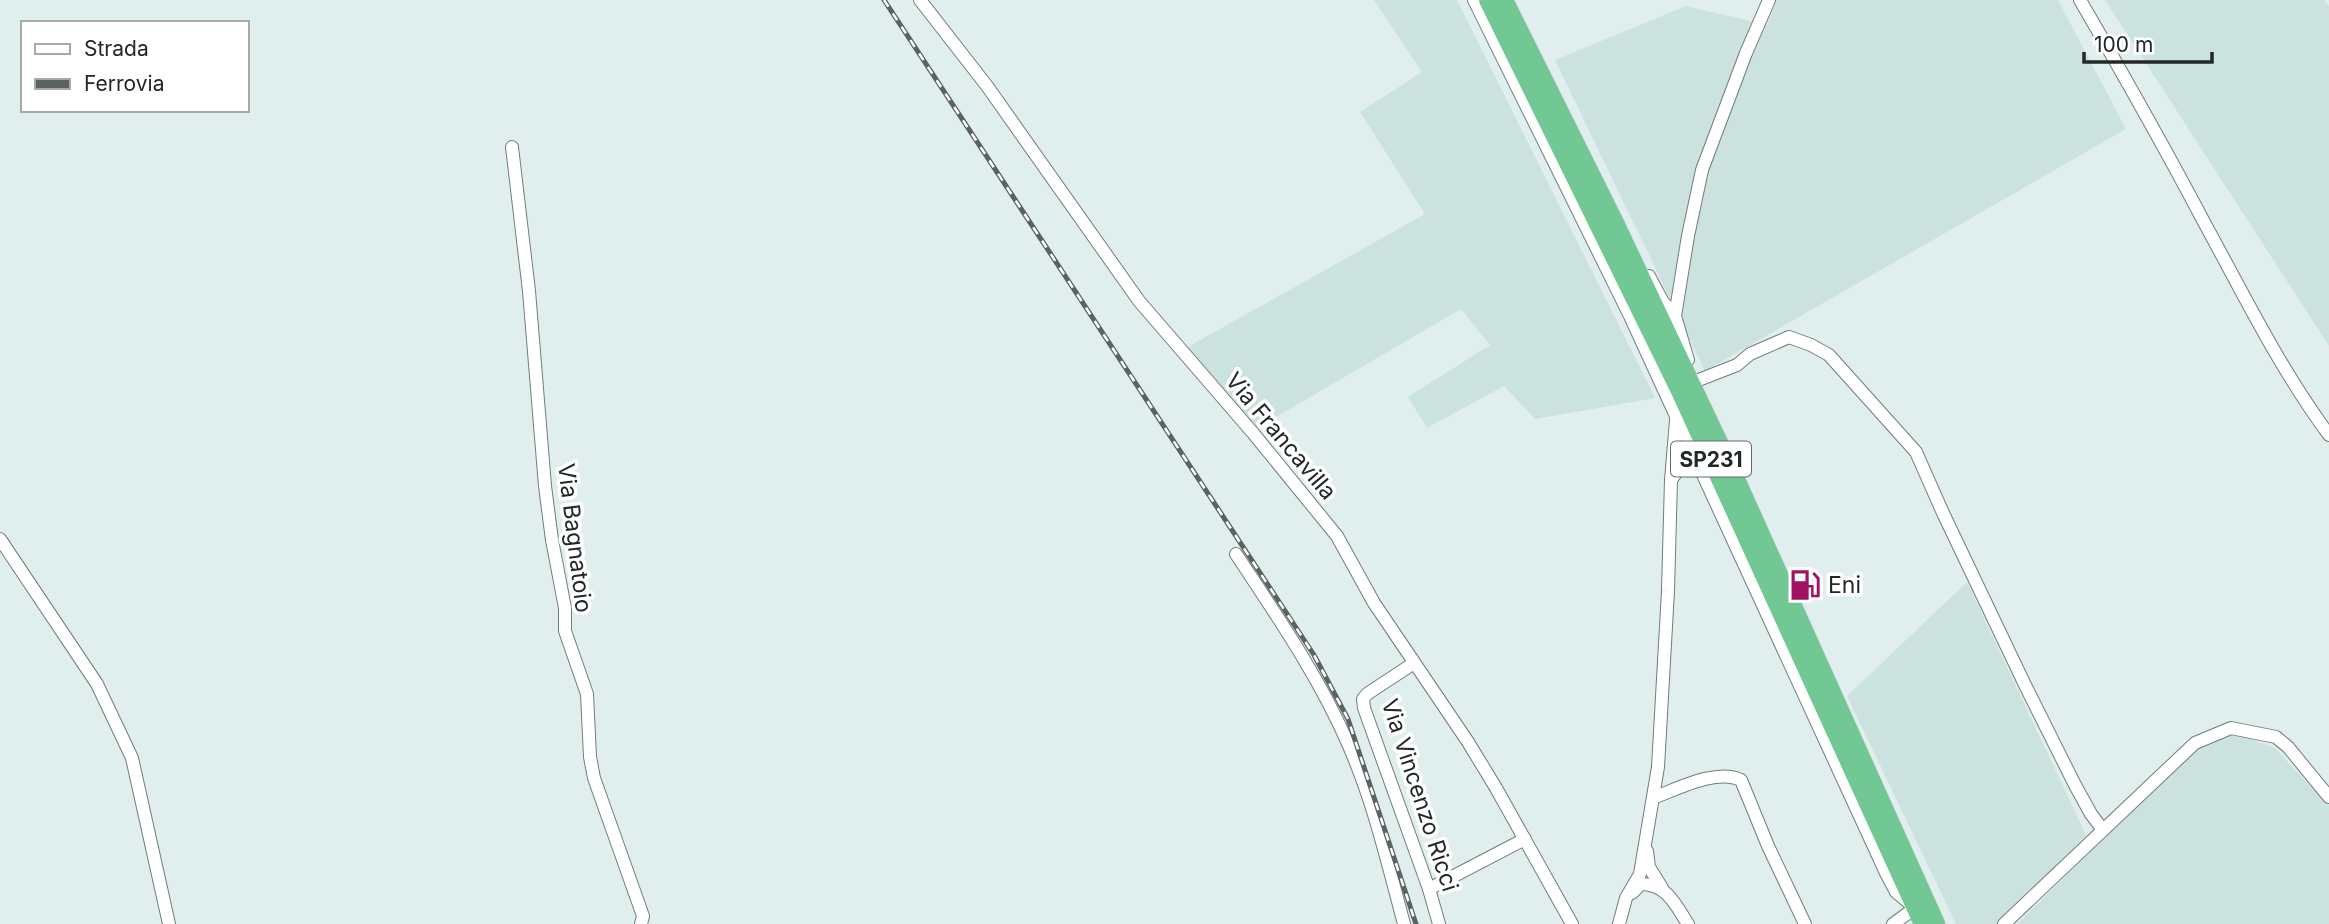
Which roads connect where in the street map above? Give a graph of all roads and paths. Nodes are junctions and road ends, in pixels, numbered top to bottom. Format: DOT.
graph roads {
  1 [pos="920,0"];
  2 [pos="1474,0"];
  3 [pos="1488,0"];
  4 [pos="1504,0"];
  5 [pos="1512,0"];
  6 [pos="1769,0"];
  7 [pos="2080,0"];
  8 [pos="512,147"];
  9 [pos="1675,316"];
  10 [pos="1696,381"];
  11 [pos="1676,418"];
  12 [pos="2329,435"];
  13 [pos="1717,439"];
  14 [pos="1703,473"];
  15 [pos="1671,480"];
  16 [pos="0,539"];
  17 [pos="1236,554"];
  18 [pos="1414,663"];
  19 [pos="2329,797"];
  20 [pos="1653,798"];
  21 [pos="2104,830"];
  22 [pos="1525,839"];
  23 [pos="1645,843"];
  24 [pos="1662,888"];
  25 [pos="1429,889"];
  26 [pos="1626,898"];
  27 [pos="1919,916"];
  28 [pos="169,924"];
  29 [pos="641,924"];
  30 [pos="1404,924"];
  31 [pos="1439,924"];
  32 [pos="1572,924"];
  33 [pos="1619,924"];
  34 [pos="1688,924"];
  35 [pos="1805,924"];
  36 [pos="1893,924"];
  37 [pos="1936,924"];
  38 [pos="2004,924"];
  1 -- 18 [label="street, Via Francavilla"];
  2 -- 11 [label="street, SP231"];
  3 -- 27 [label="highway, SP231"];
  4 -- 13 [label="highway, SP231"];
  5 -- 9 [label="street"];
  6 -- 9 [label="street"];
  7 -- 12 [label="street"];
  8 -- 29 [label="street, Via Bagnatoio"];
  9 -- 10 [label="street"];
  10 -- 13 [label="street"];
  10 -- 21 [label="street"];
  11 -- 14 [label="street, SP231"];
  11 -- 15 [label="street"];
  13 -- 37 [label="highway, SP231"];
  14 -- 15 [label="street"];
  14 -- 27 [label="street, SP231"];
  15 -- 20 [label="street"];
  16 -- 28 [label="street"];
  17 -- 30 [label="street"];
  18 -- 22 [label="street, Via Francavilla"];
  18 -- 25 [label="street, Via Vincenzo Ricci"];
  19 -- 21 [label="street"];
  20 -- 23 [label="street"];
  20 -- 35 [label="street"];
  21 -- 38 [label="street"];
  22 -- 25 [label="street"];
  22 -- 32 [label="street, Via Francavilla"];
  23 -- 24 [label="street"];
  23 -- 26 [label="street"];
  24 -- 26 [label="street"];
  24 -- 34 [label="street"];
  25 -- 31 [label="street, Via Vincenzo Ricci"];
  26 -- 33 [label="street"];
  27 -- 36 [label="street"];
}
